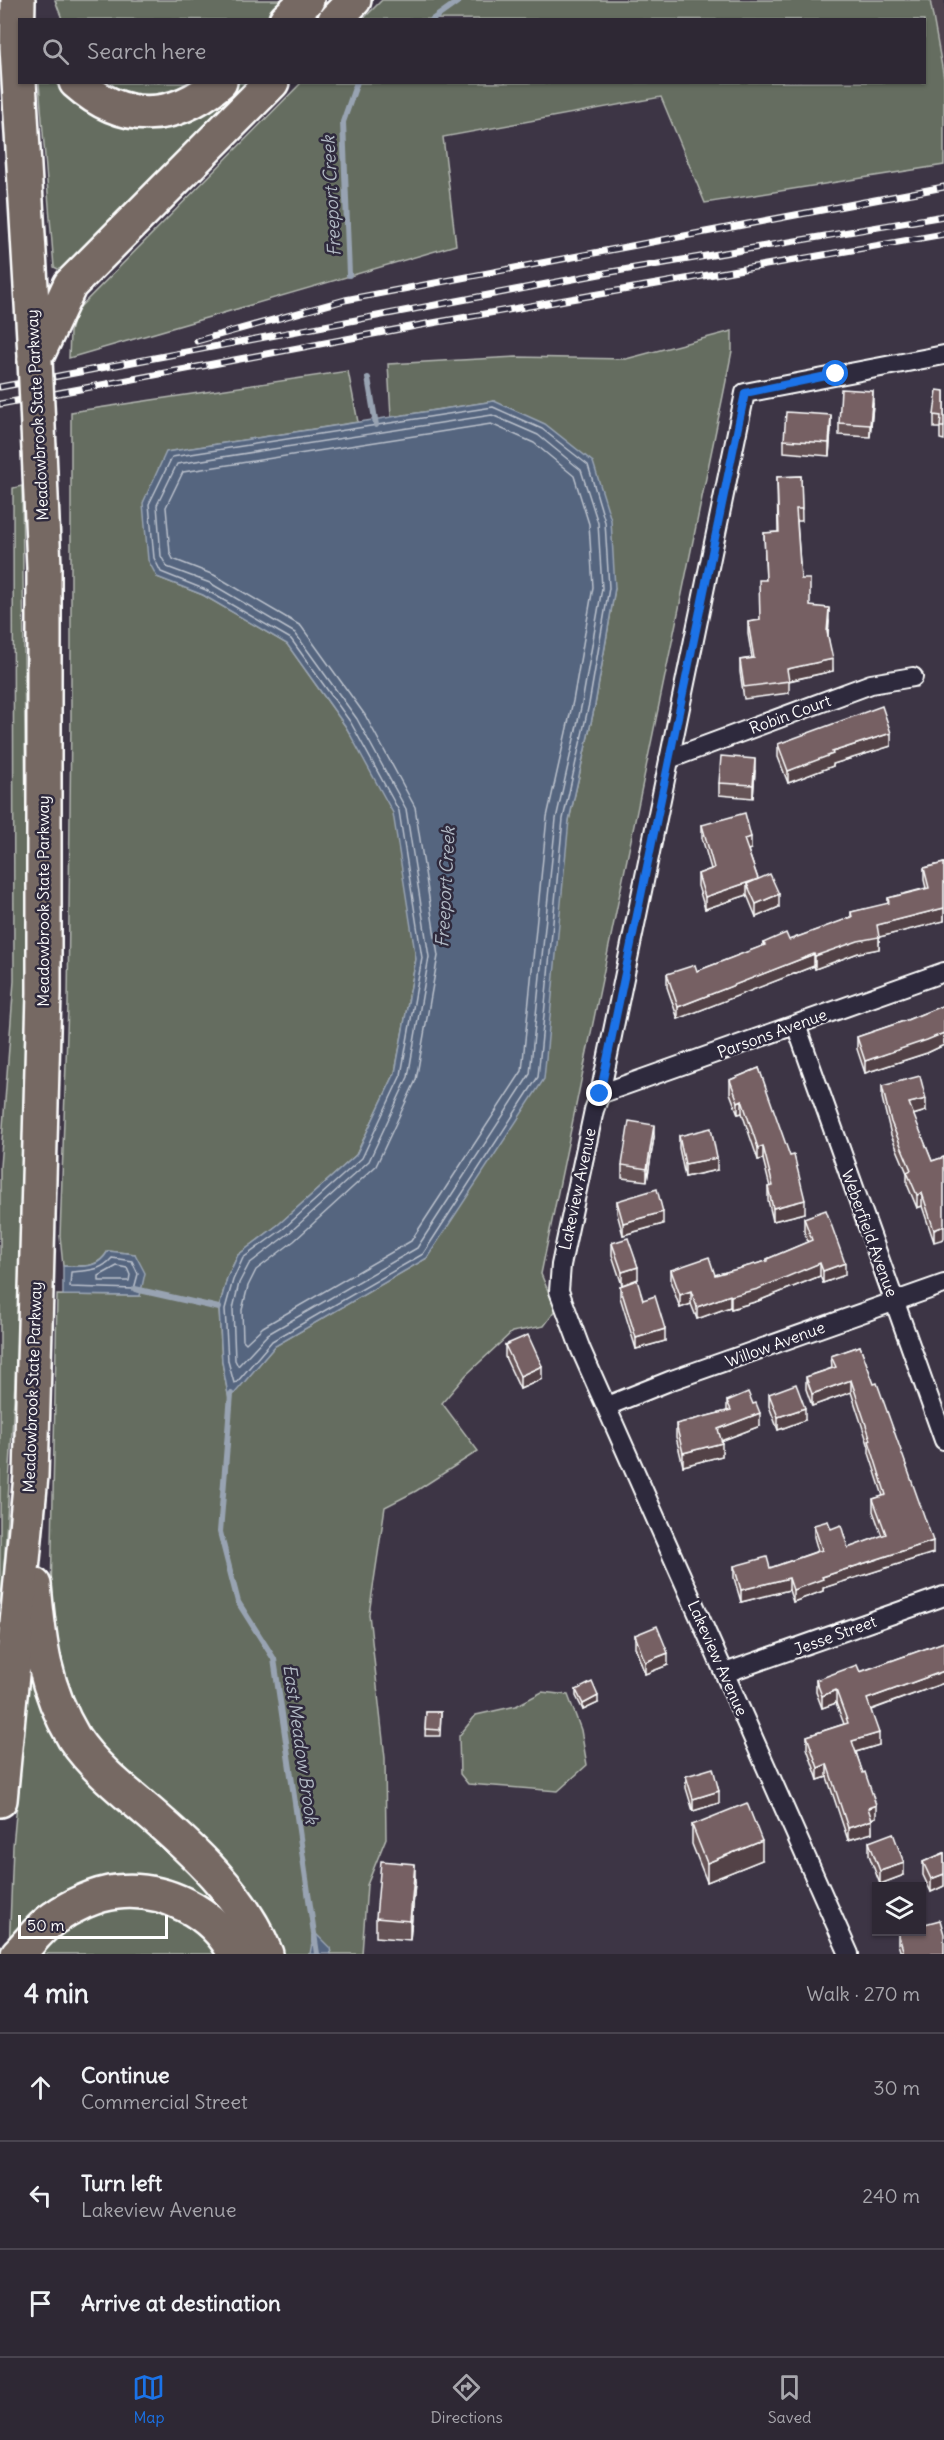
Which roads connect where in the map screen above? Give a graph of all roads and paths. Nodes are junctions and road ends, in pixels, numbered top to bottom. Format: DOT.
graph roads {
  1 [pos="18,0"];
  2 [pos="29,0"];
  3 [pos="307,0"];
  4 [pos="354,0"];
  5 [pos="39,18"];
  6 [pos="288,18"];
  7 [pos="337,18"];
  8 [pos="18,64"];
  9 [pos="19,84"];
  10 [pos="78,84"];
  11 [pos="218,84"];
  12 [pos="270,84"];
  13 [pos="944,355"];
  14 [pos="35,360"];
  15 [pos="913,677"];
  16 [pos="669,759"];
  17 [pos="944,972"];
  18 [pos="796,1025"];
  19 [pos="600,1094"];
  20 [pos="944,1284"];
  21 [pos="894,1302"];
  22 [pos="607,1406"];
  23 [pos="944,1440"];
  24 [pos="28,1511"];
  25 [pos="944,1596"];
  26 [pos="725,1673"];
  27 [pos="0,1800"];
  28 [pos="18,1954"];
  29 [pos="235,1954"];
  30 [pos="266,1954"];
  31 [pos="849,1954"];
  1 -- 8 [label="highway, Meadowbrook State Parkway"];
  2 -- 5 [label="highway"];
  3 -- 6 [label="highway"];
  4 -- 7 [label="highway"];
  9 -- 14 [label="highway, Meadowbrook State Parkway"];
  10 -- 11 [label="highway"];
  12 -- 14 [label="highway"];
  13 -- 16 [label="street, Lakeview Avenue"];
  14 -- 24 [label="highway, Meadowbrook State Parkway, bridge"];
  15 -- 16 [label="street, Robin Court"];
  16 -- 19 [label="street, Lakeview Avenue"];
  17 -- 18 [label="street, Parsons Avenue"];
  18 -- 19 [label="street, Parsons Avenue"];
  18 -- 21 [label="street, Weberfield Avenue"];
  19 -- 22 [label="street, Lakeview Avenue"];
  20 -- 21 [label="street, Willow Avenue"];
  21 -- 22 [label="street, Willow Avenue"];
  21 -- 23 [label="street, Weberfield Avenue"];
  22 -- 26 [label="street, Lakeview Avenue"];
  24 -- 27 [label="highway, Meadowbrook State Parkway"];
  24 -- 30 [label="highway"];
  25 -- 26 [label="street, Jesse Street"];
  26 -- 31 [label="street, Lakeview Avenue"];
  28 -- 29 [label="highway"];
}
